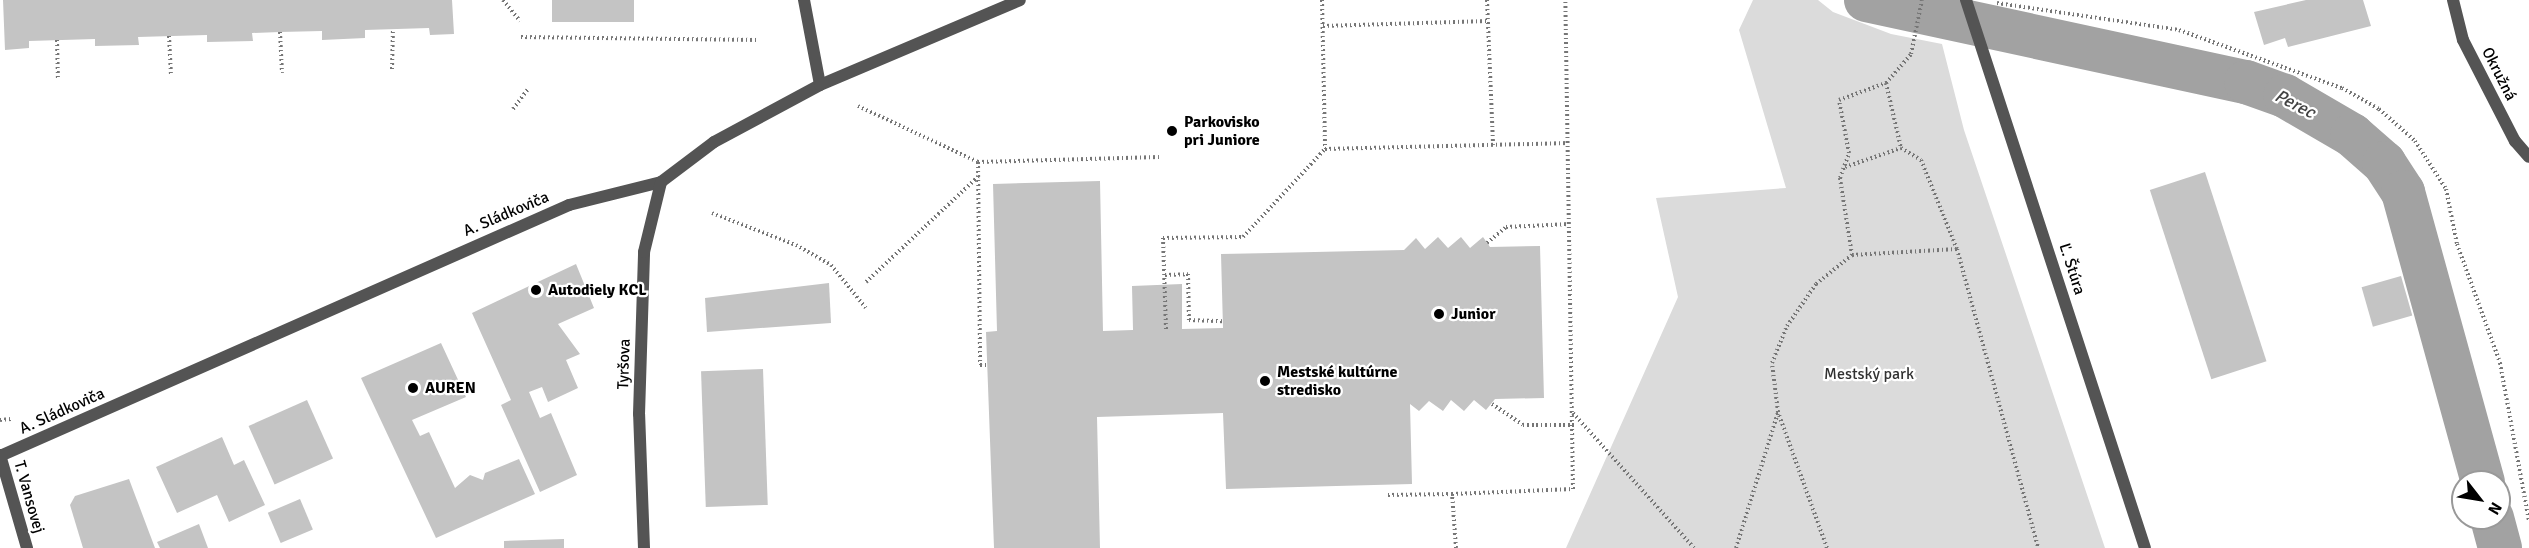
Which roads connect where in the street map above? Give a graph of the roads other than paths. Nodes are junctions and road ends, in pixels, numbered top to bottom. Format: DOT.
graph roads {
  1 [pos="804,0"];
  2 [pos="1020,0"];
  3 [pos="2453,0"];
  4 [pos="1967,4"];
  5 [pos="820,85"];
  6 [pos="2529,157"];
  7 [pos="661,182"];
  8 [pos="0,455"];
  9 [pos="27,548"];
  10 [pos="644,548"];
  11 [pos="2145,548"];
  1 -- 5 [label="street"];
  2 -- 5 [label="street, A. Sládkoviča"];
  3 -- 6 [label="street, Okružná"];
  4 -- 11 [label="street, Ľ. Štúra"];
  5 -- 7 [label="street, A. Sládkoviča"];
  7 -- 8 [label="street, A. Sládkoviča"];
  7 -- 10 [label="street, Tyršova"];
  8 -- 9 [label="street, T. Vansovej"];
}
